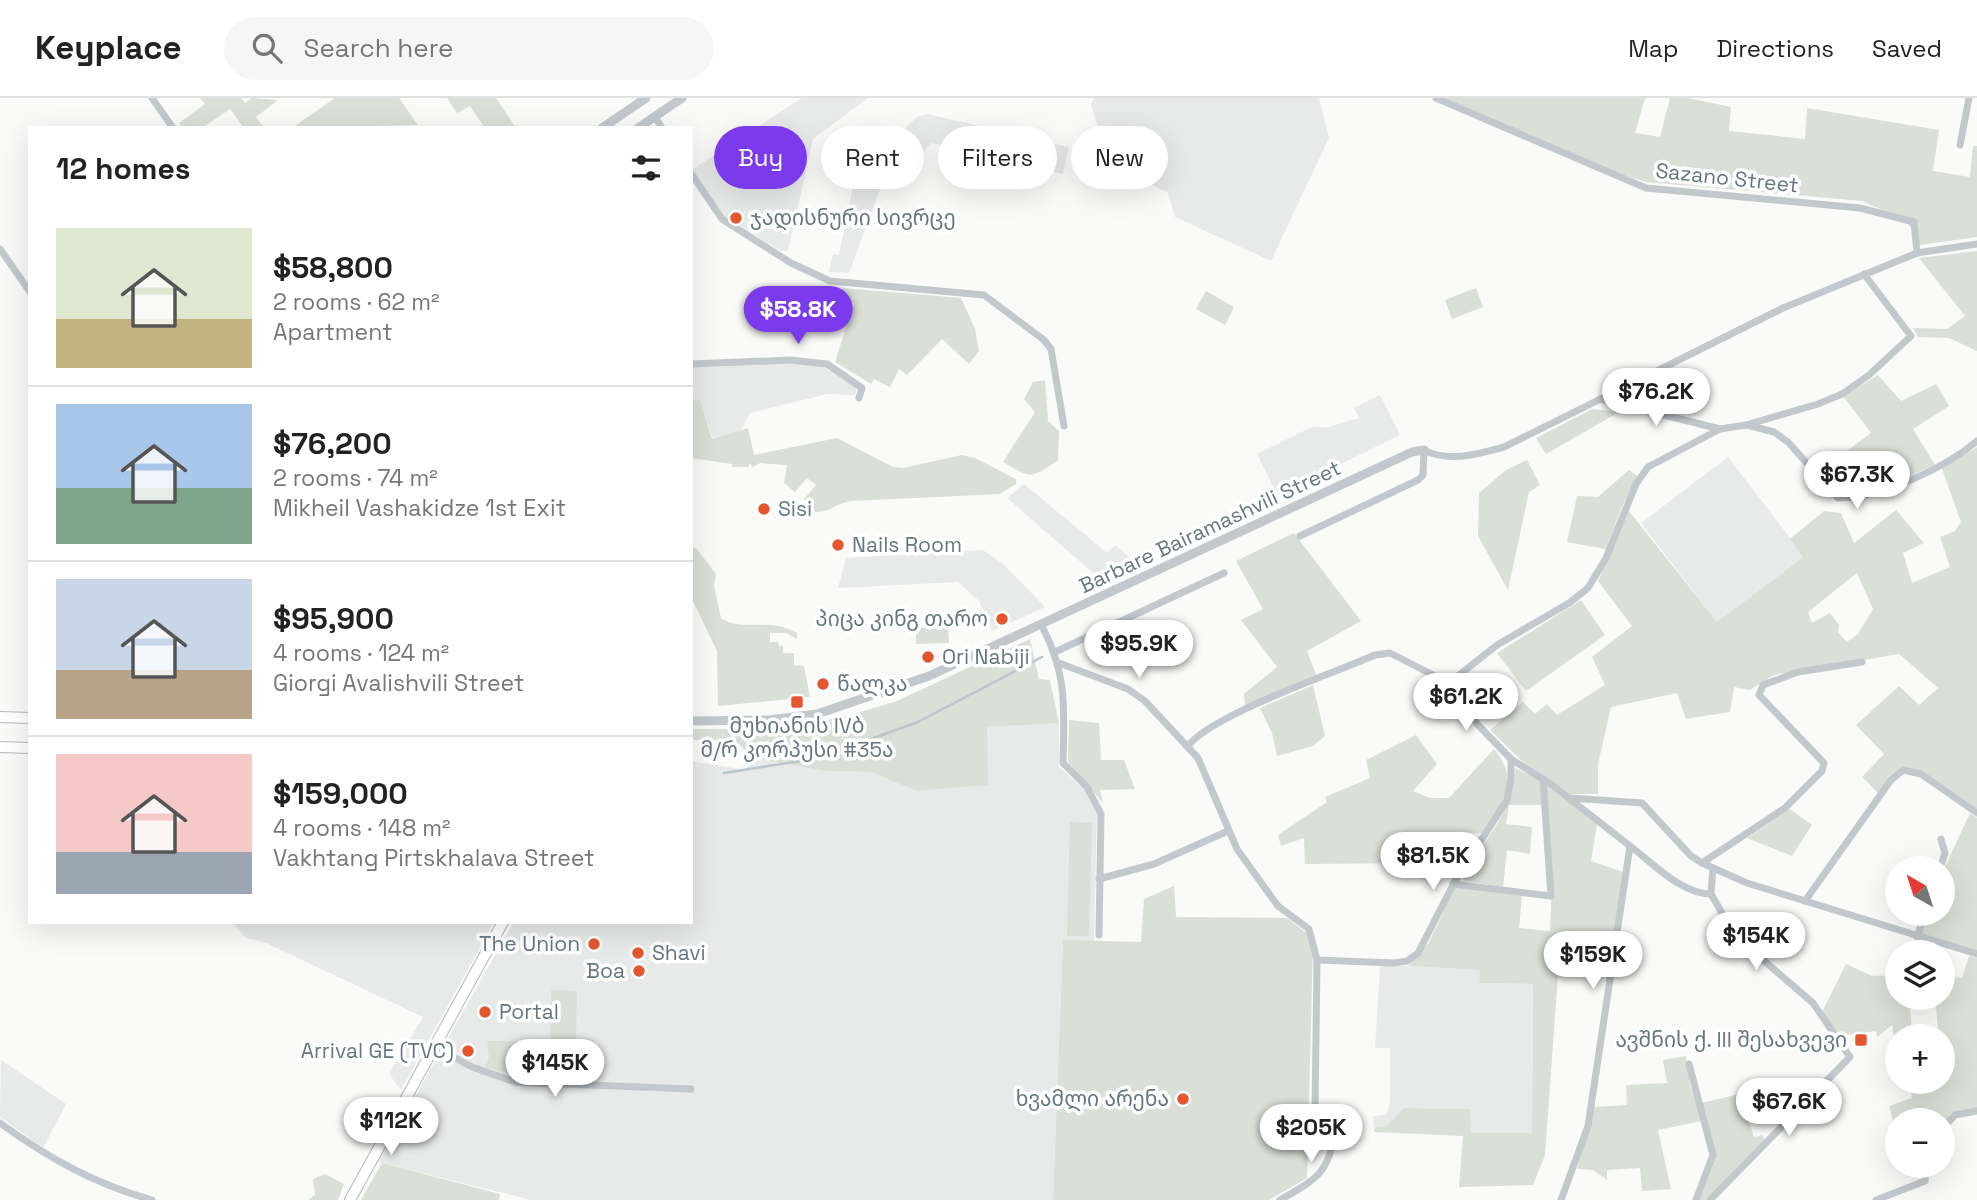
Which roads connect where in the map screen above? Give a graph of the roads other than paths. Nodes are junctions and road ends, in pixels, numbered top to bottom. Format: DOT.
graph roads {
  1 [pos="152,98"];
  2 [pos="646,98"];
  3 [pos="663,98"];
  4 [pos="1436,98"];
  5 [pos="1969,98"];
  6 [pos="677,101"];
  7 [pos="654,117"];
  8 [pos="172,126"];
  9 [pos="605,126"];
  10 [pos="641,126"];
  11 [pos="661,126"];
  12 [pos="1960,145"];
  13 [pos="693,176"];
  14 [pos="1977,244"];
  15 [pos="0,249"];
  16 [pos="1916,253"];
  17 [pos="1864,274"];
  18 [pos="28,289"];
  19 [pos="693,364"];
  20 [pos="859,398"];
  21 [pos="1600,399"];
  22 [pos="1746,425"];
  23 [pos="1064,426"];
  24 [pos="1720,429"];
  25 [pos="1977,441"];
  26 [pos="1424,450"];
  27 [pos="1300,536"];
  28 [pos="1224,573"];
  29 [pos="1042,626"];
  30 [pos="1055,652"];
  31 [pos="1862,662"];
  32 [pos="1059,663"];
  33 [pos="1449,683"];
  34 [pos="0,718"];
  35 [pos="28,718"];
  36 [pos="693,721"];
  37 [pos="0,747"];
  38 [pos="1188,747"];
  39 [pos="28,748"];
  40 [pos="1511,759"];
  41 [pos="1543,779"];
  42 [pos="1569,798"];
  43 [pos="1977,813"];
  44 [pos="1228,831"];
  45 [pos="1941,839"];
  46 [pos="1630,846"];
  47 [pos="1944,856"];
  48 [pos="1702,863"];
  49 [pos="1713,868"];
  50 [pos="1099,879"];
  51 [pos="1453,884"];
  52 [pos="1711,894"];
  53 [pos="1805,901"];
  54 [pos="502,924"];
  55 [pos="1921,926"];
  56 [pos="1099,934"];
  57 [pos="1917,937"];
  58 [pos="1977,954"];
  59 [pos="1317,960"];
  60 [pos="435,1048"];
  61 [pos="1689,1064"];
  62 [pos="691,1089"];
  63 [pos="1977,1111"];
  64 [pos="1955,1115"];
  65 [pos="3,1125"];
  66 [pos="0,1135"];
  67 [pos="1925,1178"];
  68 [pos="152,1200"];
  69 [pos="350,1200"];
  70 [pos="1280,1200"];
  71 [pos="1561,1200"];
  72 [pos="1696,1200"];
  73 [pos="1710,1200"];
  74 [pos="1876,1200"];
  1 -- 8 [label="street"];
  2 -- 9 [label="street"];
  3 -- 6 [label="street"];
  4 -- 16 [label="street, Sazano Street"];
  5 -- 12 [label="street"];
  6 -- 7 [label="street"];
  7 -- 10 [label="street"];
  7 -- 11 [label="street"];
  13 -- 23 [label="street"];
  14 -- 16 [label="street, Barbare Bairamashvili Street"];
  15 -- 18 [label="street"];
  16 -- 17 [label="street, Barbare Bairamashvili Street"];
  17 -- 21 [label="street, Barbare Bairamashvili Street"];
  17 -- 22 [label="street"];
  19 -- 20 [label="street"];
  21 -- 24 [label="street"];
  21 -- 26 [label="street, Barbare Bairamashvili Street"];
  22 -- 24 [label="street"];
  22 -- 25 [label="street"];
  24 -- 33 [label="street"];
  26 -- 27 [label="street"];
  26 -- 29 [label="street, Barbare Bairamashvili Street"];
  28 -- 30 [label="street"];
  29 -- 30 [label="street"];
  29 -- 36 [label="street, Barbare Bairamashvili Street"];
  30 -- 32 [label="street"];
  31 -- 48 [label="street"];
  32 -- 38 [label="street"];
  32 -- 50 [label="street"];
  33 -- 38 [label="street"];
  33 -- 40 [label="street"];
  34 -- 35 [label="main road"];
  37 -- 39 [label="main road"];
  38 -- 44 [label="street"];
  40 -- 41 [label="street"];
  40 -- 51 [label="street"];
  41 -- 42 [label="street"];
  41 -- 51 [label="street"];
  42 -- 46 [label="street"];
  42 -- 48 [label="street"];
  43 -- 53 [label="street"];
  44 -- 50 [label="street"];
  44 -- 59 [label="street"];
  45 -- 47 [label="street"];
  46 -- 52 [label="street"];
  46 -- 71 [label="street"];
  48 -- 49 [label="street"];
  49 -- 52 [label="street"];
  49 -- 53 [label="street"];
  50 -- 56 [label="street"];
  51 -- 59 [label="street"];
  52 -- 73 [label="street"];
  53 -- 57 [label="street"];
  54 -- 60 [label="main road"];
  55 -- 57 [label="street"];
  57 -- 58 [label="street"];
  59 -- 70 [label="street"];
  60 -- 62 [label="street"];
  60 -- 69 [label="main road"];
  61 -- 72 [label="street"];
  63 -- 64 [label="street"];
  65 -- 66 [label="street"];
  65 -- 68 [label="street"];
  67 -- 74 [label="street"];
}
